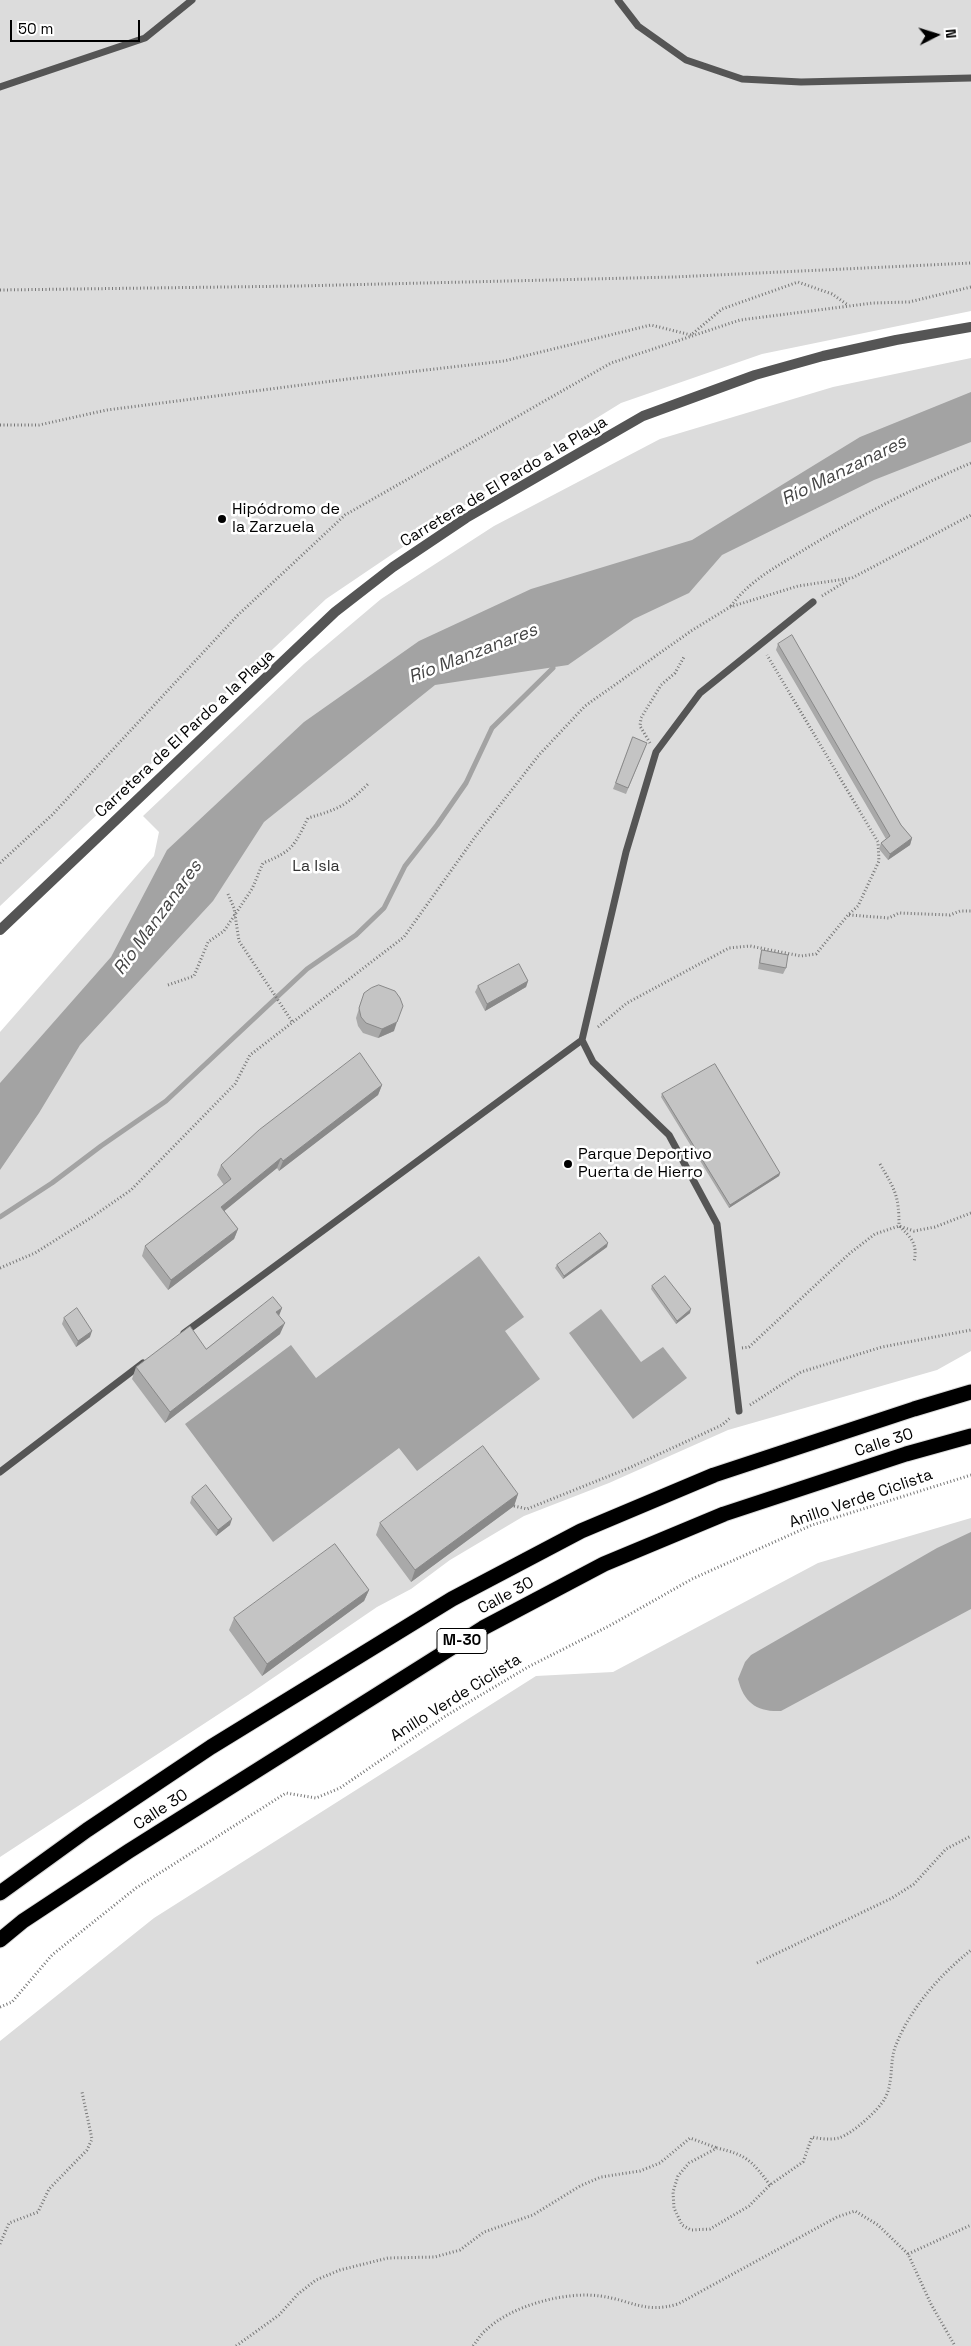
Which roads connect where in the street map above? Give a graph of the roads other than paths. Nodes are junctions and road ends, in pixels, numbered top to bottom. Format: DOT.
graph roads {
  1 [pos="192,0"];
  2 [pos="618,0"];
  3 [pos="971,78"];
  4 [pos="0,88"];
  5 [pos="971,327"];
  6 [pos="813,602"];
  7 [pos="0,930"];
  8 [pos="582,1040"];
  9 [pos="174,1340"];
  10 [pos="150,1358"];
  11 [pos="971,1392"];
  12 [pos="739,1411"];
  13 [pos="971,1436"];
  14 [pos="0,1472"];
  15 [pos="0,1893"];
  16 [pos="0,1940"];
  1 -- 4 [label="lane"];
  2 -- 3 [label="lane"];
  5 -- 7 [label="street, Carretera de El Pardo a la Playa"];
  6 -- 8 [label="lane"];
  8 -- 9 [label="lane"];
  8 -- 12 [label="lane"];
  10 -- 14 [label="lane"];
  11 -- 15 [label="highway, Calle 30 / M-30"];
  13 -- 16 [label="highway, Calle 30 / M-30"];
}
